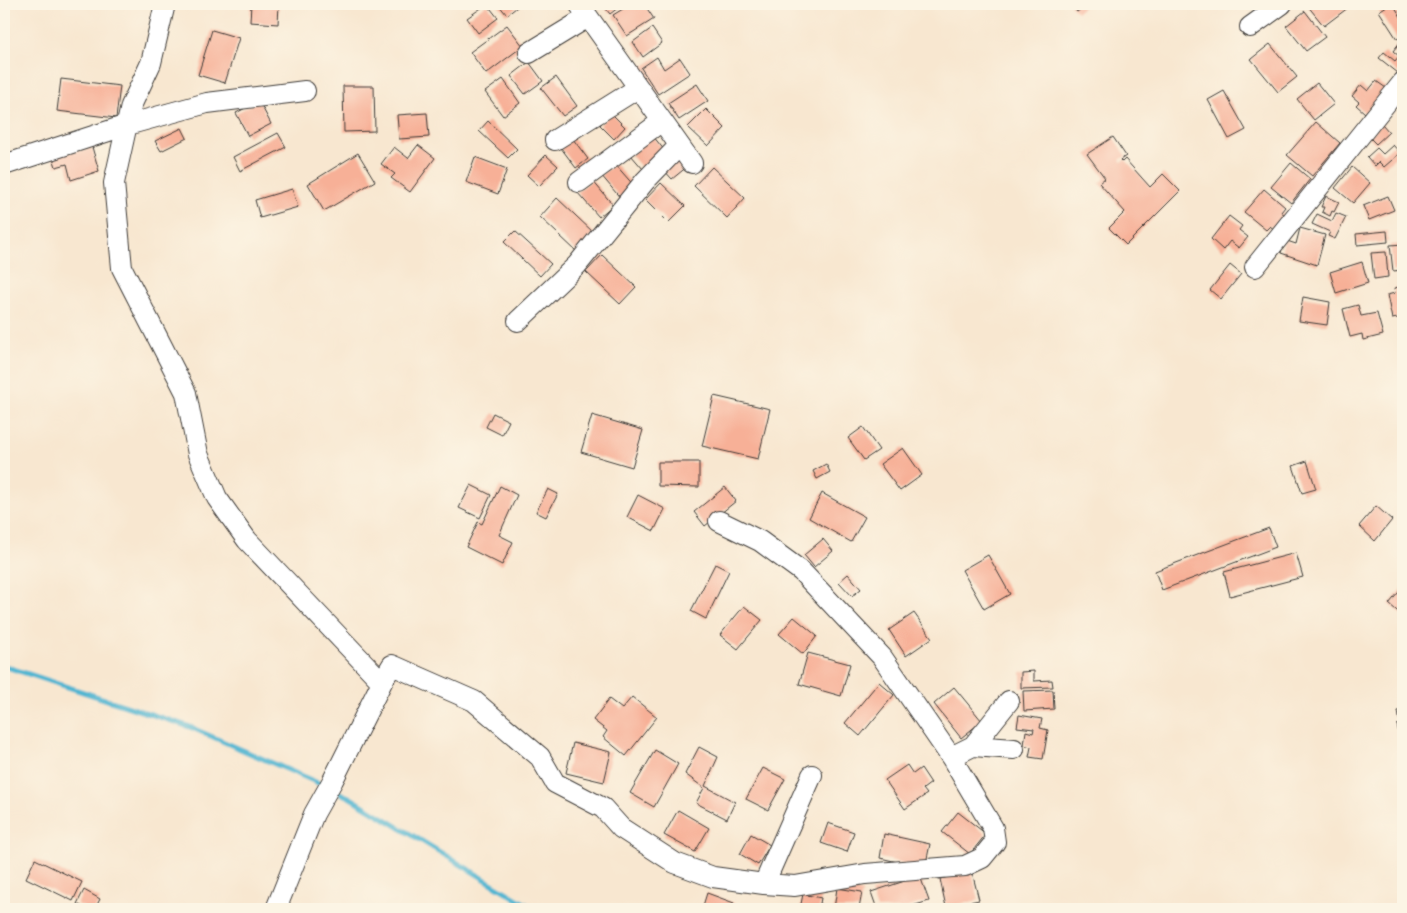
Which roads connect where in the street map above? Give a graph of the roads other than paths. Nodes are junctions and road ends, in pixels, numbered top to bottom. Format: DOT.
graph roads {
  1 [pos="165,4"];
  2 [pos="1282,4"];
  3 [pos="583,11"];
  4 [pos="1250,27"];
  5 [pos="529,53"];
  6 [pos="1403,82"];
  7 [pos="638,88"];
  8 [pos="305,91"];
  9 [pos="662,121"];
  10 [pos="127,125"];
  11 [pos="554,140"];
  12 [pos="679,146"];
  13 [pos="692,163"];
  14 [pos="4,165"];
  15 [pos="579,182"];
  16 [pos="1255,268"];
  17 [pos="518,321"];
  18 [pos="719,521"];
  19 [pos="382,682"];
  20 [pos="1009,702"];
  21 [pos="974,746"];
  22 [pos="1014,749"];
  23 [pos="951,757"];
  24 [pos="812,775"];
  25 [pos="764,884"];
  26 [pos="276,909"];
  1 -- 10 [label="street"];
  2 -- 4 [label="street"];
  3 -- 5 [label="street"];
  3 -- 7 [label="street"];
  6 -- 16 [label="street"];
  7 -- 9 [label="street"];
  7 -- 11 [label="street"];
  8 -- 10 [label="street"];
  9 -- 12 [label="street"];
  9 -- 15 [label="street"];
  10 -- 14 [label="street"];
  10 -- 19 [label="street"];
  12 -- 13 [label="street"];
  12 -- 17 [label="street"];
  18 -- 23 [label="street"];
  19 -- 25 [label="street"];
  19 -- 26 [label="street"];
  20 -- 21 [label="street"];
  21 -- 22 [label="street"];
  21 -- 23 [label="street"];
  23 -- 25 [label="street"];
  24 -- 25 [label="street"];
}
